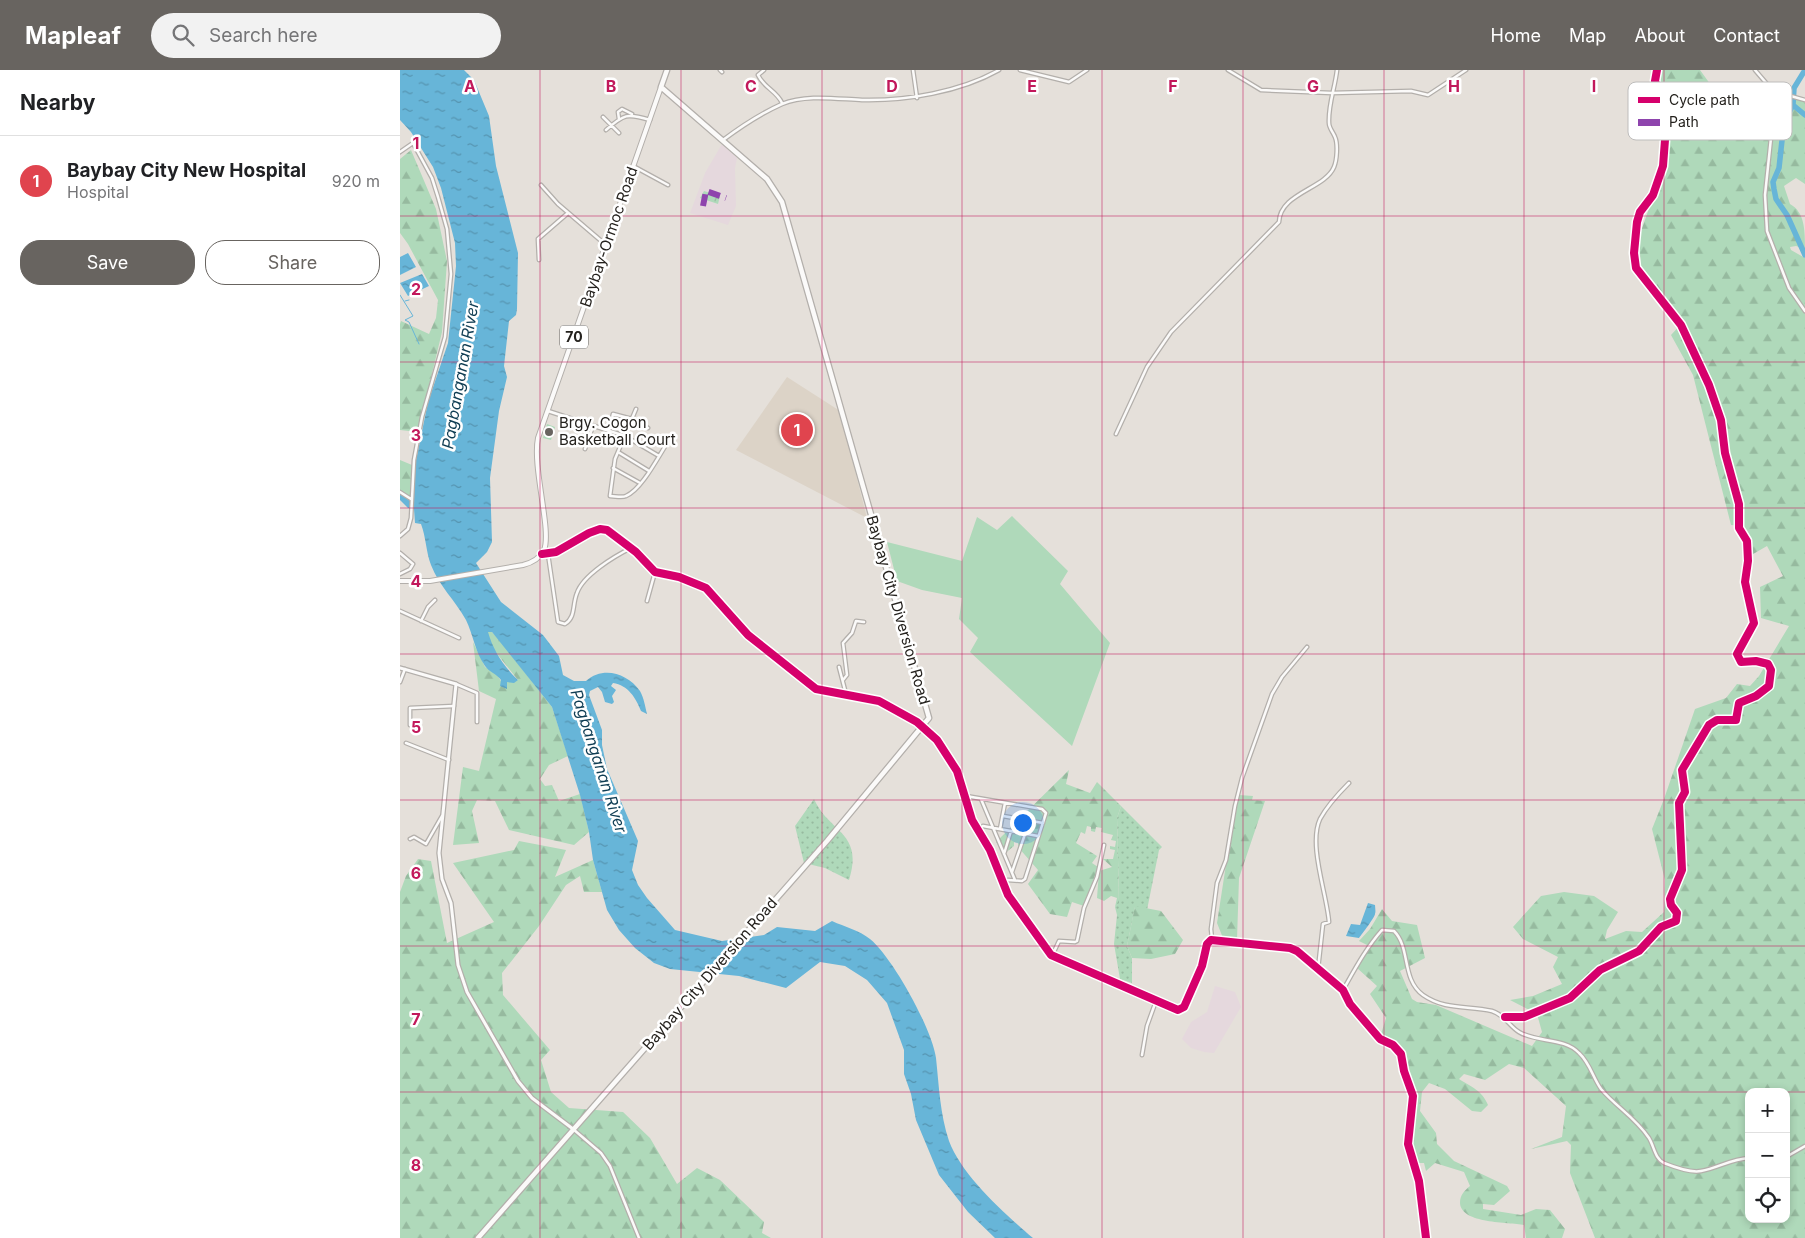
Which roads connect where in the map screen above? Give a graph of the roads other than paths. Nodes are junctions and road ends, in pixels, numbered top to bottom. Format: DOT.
graph roads {
  1 [pos="668,70"];
  2 [pos="764,70"];
  3 [pos="913,70"];
  4 [pos="999,70"];
  5 [pos="1020,70"];
  6 [pos="1087,70"];
  7 [pos="1228,70"];
  8 [pos="1337,70"];
  9 [pos="1466,70"];
  10 [pos="1755,70"];
  11 [pos="1765,82"];
  12 [pos="661,87"];
  13 [pos="1332,93"];
  14 [pos="1792,97"];
  15 [pos="917,98"];
  16 [pos="1805,100"];
  17 [pos="782,103"];
  18 [pos="633,115"];
  19 [pos="603,117"];
  20 [pos="619,119"];
  21 [pos="650,120"];
  22 [pos="611,125"];
  23 [pos="606,130"];
  24 [pos="619,133"];
  25 [pos="723,140"];
  26 [pos="1665,140"];
  27 [pos="1770,140"];
  28 [pos="400,152"];
  29 [pos="633,166"];
  30 [pos="541,185"];
  31 [pos="668,185"];
  32 [pos="568,213"];
  33 [pos="606,245"];
  34 [pos="539,260"];
  35 [pos="1805,312"];
  36 [pos="636,409"];
  37 [pos="548,410"];
  38 [pos="632,419"];
  39 [pos="593,426"];
  40 [pos="648,428"];
  41 [pos="609,431"];
  42 [pos="1116,434"];
  43 [pos="625,436"];
  44 [pos="666,445"];
  45 [pos="585,448"];
  46 [pos="618,452"];
  47 [pos="659,456"];
  48 [pos="613,468"];
  49 [pos="649,471"];
  50 [pos="640,484"];
  51 [pos="400,492"];
  52 [pos="411,500"];
  53 [pos="400,536"];
  54 [pos="631,548"];
  55 [pos="400,554"];
  56 [pos="542,554"];
  57 [pos="548,554"];
  58 [pos="655,572"];
  59 [pos="400,574"];
  60 [pos="400,582"];
  61 [pos="435,600"];
  62 [pos="647,601"];
  63 [pos="400,611"];
  64 [pos="421,621"];
  65 [pos="864,622"];
  66 [pos="459,638"];
  67 [pos="1307,647"];
  68 [pos="839,667"];
  69 [pos="400,668"];
  70 [pos="405,669"];
  71 [pos="842,680"];
  72 [pos="400,682"];
  73 [pos="456,684"];
  74 [pos="846,694"];
  75 [pos="454,706"];
  76 [pos="477,722"];
  77 [pos="419,725"];
  78 [pos="923,726"];
  79 [pos="406,743"];
  80 [pos="449,760"];
  81 [pos="1349,782"];
  82 [pos="966,796"];
  83 [pos="981,799"];
  84 [pos="1005,803"];
  85 [pos="444,813"];
  86 [pos="1002,816"];
  87 [pos="1043,823"];
  88 [pos="983,826"];
  89 [pos="993,828"];
  90 [pos="1000,829"];
  91 [pos="1011,831"];
  92 [pos="1025,834"];
  93 [pos="1039,836"];
  94 [pos="410,839"];
  95 [pos="1104,845"];
  96 [pos="1004,854"];
  97 [pos="1012,873"];
  98 [pos="1008,880"];
  99 [pos="1015,881"];
  100 [pos="1212,939"];
  101 [pos="1052,956"];
  102 [pos="1318,970"];
  103 [pos="1344,990"];
  104 [pos="1156,1001"];
  105 [pos="1505,1016"];
  106 [pos="1142,1055"];
  107 [pos="573,1129"];
  108 [pos="1805,1146"];
  109 [pos="1790,1155"];
  110 [pos="1745,1159"];
  111 [pos="478,1238"];
  112 [pos="640,1238"];
  113 [pos="1426,1238"];
  1 -- 12 [label="highway, Baybay-Ormoc Road / 70"];
  2 -- 17 [label="street"];
  3 -- 15 [label="street"];
  4 -- 15 [label="street"];
  5 -- 6 [label="street"];
  7 -- 13 [label="street"];
  8 -- 13 [label="street"];
  9 -- 13 [label="street"];
  10 -- 11 [label="street"];
  12 -- 21 [label="main road, Baybay-Ormoc Road / 70"];
  12 -- 25 [label="highway, Baybay City Diversion Road"];
  13 -- 42 [label="street"];
  14 -- 16 [label="street"];
  15 -- 17 [label="street"];
  17 -- 25 [label="street"];
  18 -- 20 [label="street"];
  18 -- 20 [label="street"];
  18 -- 21 [label="street"];
  19 -- 22 [label="street"];
  20 -- 22 [label="street"];
  21 -- 29 [label="main road, Baybay-Ormoc Road / 70"];
  22 -- 23 [label="street"];
  22 -- 24 [label="street"];
  25 -- 78 [label="highway, Baybay City Diversion Road"];
  26 -- 105 [label="street"];
  27 -- 35 [label="street"];
  28 -- 52 [label="street"];
  29 -- 31 [label="street"];
  29 -- 33 [label="main road, Baybay-Ormoc Road / 70"];
  30 -- 32 [label="street"];
  32 -- 33 [label="street"];
  32 -- 34 [label="street"];
  33 -- 37 [label="main road, Baybay-Ormoc Road / 70"];
  36 -- 38 [label="street"];
  37 -- 39 [label="street"];
  37 -- 56 [label="main road, Baybay-Ormoc Road / 70"];
  38 -- 40 [label="street"];
  38 -- 41 [label="street"];
  38 -- 43 [label="street"];
  39 -- 41 [label="street"];
  39 -- 45 [label="street"];
  41 -- 43 [label="street"];
  43 -- 46 [label="street"];
  43 -- 47 [label="street"];
  44 -- 47 [label="street"];
  46 -- 48 [label="street"];
  46 -- 49 [label="street"];
  47 -- 49 [label="street"];
  48 -- 50 [label="street"];
  48 -- 50 [label="street"];
  49 -- 50 [label="street"];
  51 -- 52 [label="street"];
  52 -- 53 [label="street"];
  54 -- 57 [label="street"];
  54 -- 57 [label="street"];
  54 -- 58 [label="street"];
  55 -- 59 [label="street"];
  56 -- 57 [label="street"];
  56 -- 60 [label="main road"];
  58 -- 62 [label="street"];
  58 -- 74 [label="street"];
  61 -- 64 [label="street"];
  63 -- 64 [label="street"];
  64 -- 66 [label="street"];
  65 -- 71 [label="street"];
  67 -- 100 [label="street"];
  68 -- 71 [label="street"];
  69 -- 70 [label="street"];
  70 -- 72 [label="street"];
  70 -- 73 [label="street"];
  71 -- 74 [label="street"];
  73 -- 75 [label="street"];
  73 -- 76 [label="street"];
  74 -- 78 [label="street"];
  75 -- 77 [label="street"];
  75 -- 80 [label="street"];
  78 -- 82 [label="street"];
  78 -- 107 [label="highway, Baybay City Diversion Road"];
  79 -- 80 [label="street"];
  80 -- 85 [label="street"];
  81 -- 102 [label="street"];
  82 -- 83 [label="street"];
  82 -- 101 [label="street"];
  83 -- 84 [label="street"];
  83 -- 89 [label="street"];
  84 -- 86 [label="street"];
  84 -- 87 [label="street"];
  85 -- 94 [label="street"];
  85 -- 107 [label="street"];
  86 -- 87 [label="street"];
  86 -- 90 [label="street"];
  87 -- 93 [label="street"];
  88 -- 89 [label="street"];
  89 -- 90 [label="street"];
  89 -- 96 [label="street"];
  90 -- 91 [label="street"];
  91 -- 92 [label="street"];
  91 -- 96 [label="street"];
  92 -- 93 [label="street"];
  92 -- 97 [label="street"];
  93 -- 99 [label="street"];
  95 -- 101 [label="street"];
  96 -- 97 [label="street"];
  97 -- 99 [label="street"];
  98 -- 99 [label="street"];
  100 -- 102 [label="street"];
  100 -- 104 [label="street"];
  101 -- 104 [label="street"];
  102 -- 103 [label="street"];
  103 -- 105 [label="street"];
  103 -- 113 [label="street"];
  104 -- 106 [label="street"];
  105 -- 110 [label="street"];
  107 -- 111 [label="highway, Baybay City Diversion Road"];
  107 -- 112 [label="street"];
  108 -- 109 [label="street"];
}
